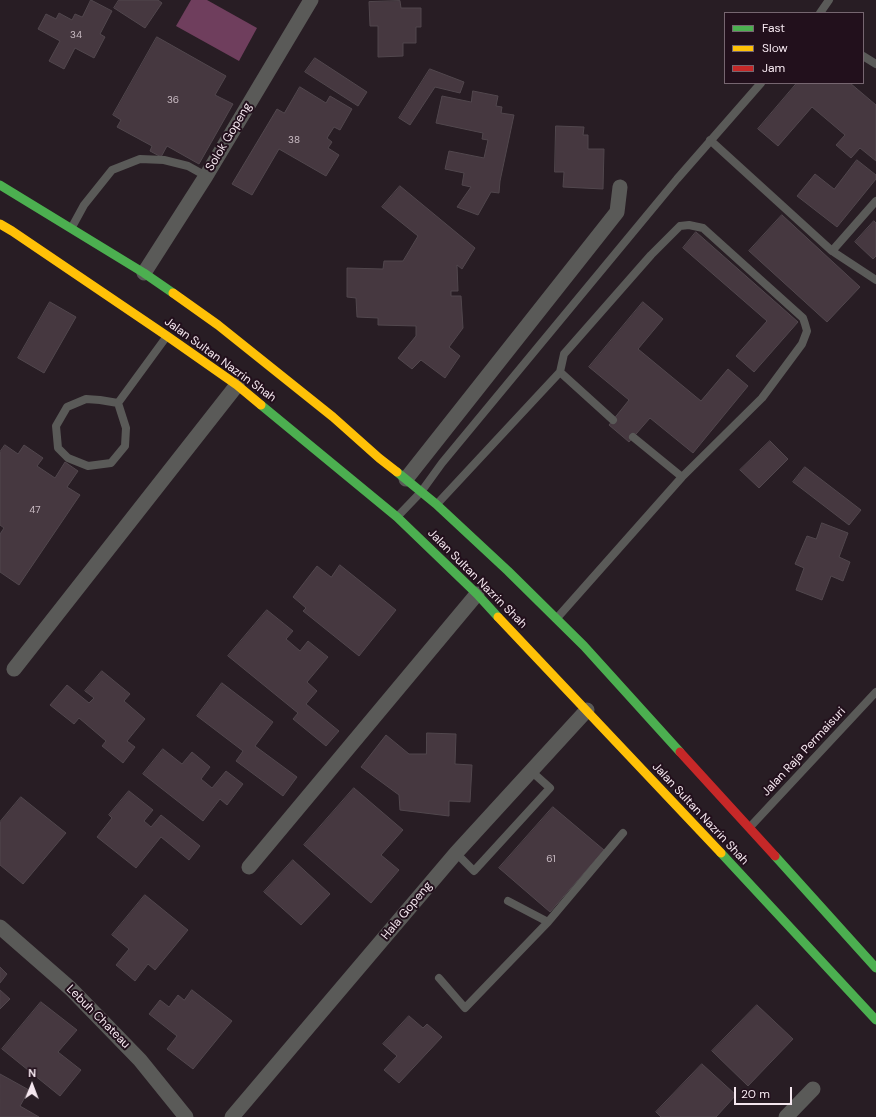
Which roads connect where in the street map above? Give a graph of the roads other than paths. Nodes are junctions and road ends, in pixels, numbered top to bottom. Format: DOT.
graph roads {
  1 [pos="311,0"];
  2 [pos="829,0"];
  3 [pos="821,12"];
  4 [pos="864,57"];
  5 [pos="876,64"];
  6 [pos="760,84"];
  7 [pos="710,140"];
  8 [pos="206,176"];
  9 [pos="0,185"];
  10 [pos="620,187"];
  11 [pos="876,201"];
  12 [pos="0,224"];
  13 [pos="71,228"];
  14 [pos="832,250"];
  15 [pos="144,273"];
  16 [pos="876,280"];
  17 [pos="168,336"];
  18 [pos="560,372"];
  19 [pos="237,385"];
  20 [pos="118,403"];
  21 [pos="613,420"];
  22 [pos="633,437"];
  23 [pos="682,477"];
  24 [pos="406,479"];
  25 [pos="421,492"];
  26 [pos="436,504"];
  27 [pos="396,517"];
  28 [pos="478,594"];
  29 [pos="556,618"];
  30 [pos="14,669"];
  31 [pos="876,692"];
  32 [pos="587,710"];
  33 [pos="531,770"];
  34 [pos="749,828"];
  35 [pos="622,833"];
  36 [pos="456,853"];
  37 [pos="249,867"];
  38 [pos="508,901"];
  39 [pos="548,922"];
  40 [pos="0,927"];
  41 [pos="876,968"];
  42 [pos="439,978"];
  43 [pos="876,1020"];
  44 [pos="813,1089"];
  45 [pos="186,1117"];
  46 [pos="232,1117"];
  47 [pos="786,1117"];
  1 -- 8 [label="street, Solok Gopeng"];
  2 -- 3 [label="lane"];
  4 -- 5 [label="lane"];
  6 -- 7 [label="lane"];
  7 -- 14 [label="lane"];
  7 -- 25 [label="lane"];
  8 -- 13 [label="lane"];
  8 -- 15 [label="street, Solok Gopeng"];
  9 -- 13 [label="highway, Jalan Sultan Nazrin Shah"];
  10 -- 24 [label="street"];
  11 -- 14 [label="lane"];
  12 -- 17 [label="highway, Jalan Sultan Nazrin Shah"];
  13 -- 15 [label="highway, Jalan Sultan Nazrin Shah"];
  14 -- 16 [label="lane"];
  15 -- 24 [label="highway, Jalan Sultan Nazrin Shah"];
  17 -- 19 [label="highway, Jalan Sultan Nazrin Shah"];
  17 -- 20 [label="lane"];
  18 -- 21 [label="lane"];
  18 -- 23 [label="lane"];
  18 -- 26 [label="lane"];
  19 -- 27 [label="highway, Jalan Sultan Nazrin Shah"];
  19 -- 30 [label="street"];
  20 -- 20 [label="lane"];
  22 -- 23 [label="lane"];
  23 -- 29 [label="lane"];
  24 -- 25 [label="highway, Jalan Sultan Nazrin Shah"];
  25 -- 26 [label="highway, Jalan Sultan Nazrin Shah"];
  25 -- 27 [label="lane"];
  26 -- 29 [label="highway, Jalan Sultan Nazrin Shah"];
  27 -- 28 [label="highway, Jalan Sultan Nazrin Shah"];
  28 -- 32 [label="highway, Jalan Sultan Nazrin Shah"];
  28 -- 37 [label="street"];
  29 -- 34 [label="highway, Jalan Sultan Nazrin Shah"];
  31 -- 34 [label="lane, Jalan Raja Permaisuri"];
  32 -- 33 [label="street, Hala Gopeng"];
  32 -- 43 [label="highway, Jalan Sultan Nazrin Shah"];
  33 -- 36 [label="street, Hala Gopeng"];
  33 -- 36 [label="lane"];
  34 -- 41 [label="highway, Jalan Sultan Nazrin Shah"];
  35 -- 39 [label="lane"];
  36 -- 46 [label="street, Hala Gopeng"];
  38 -- 39 [label="lane"];
  39 -- 42 [label="lane"];
  40 -- 45 [label="street, Lebuh Chateau"];
  44 -- 47 [label="street"];
}
